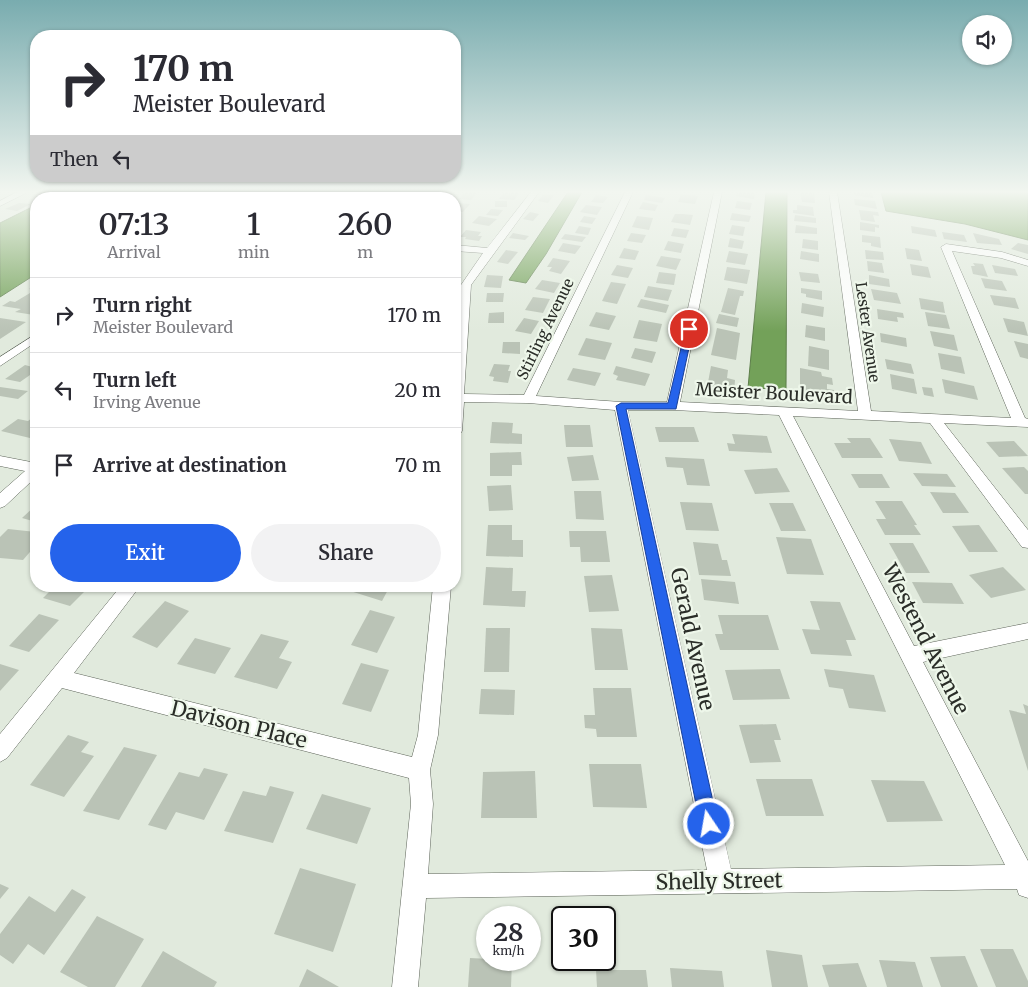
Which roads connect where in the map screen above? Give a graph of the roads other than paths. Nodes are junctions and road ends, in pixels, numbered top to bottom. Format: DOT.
graph roads {
  1 [pos="500,238"];
  2 [pos="606,238"];
  3 [pos="708,238"];
  4 [pos="840,238"];
  5 [pos="461,249"];
  6 [pos="490,251"];
  7 [pos="1028,263"];
  8 [pos="30,341"];
  9 [pos="461,356"];
  10 [pos="0,362"];
  11 [pos="461,398"];
  12 [pos="528,399"];
  13 [pos="621,406"];
  14 [pos="673,406"];
  15 [pos="784,412"];
  16 [pos="865,416"];
  17 [pos="934,419"];
  18 [pos="1024,423"];
  19 [pos="0,461"];
  20 [pos="30,467"];
  21 [pos="30,474"];
  22 [pos="0,502"];
  23 [pos="1028,542"];
  24 [pos="127,592"];
  25 [pos="441,592"];
  26 [pos="1028,630"];
  27 [pos="910,656"];
  28 [pos="58,678"];
  29 [pos="0,751"];
  30 [pos="419,770"];
  31 [pos="721,881"];
  32 [pos="1025,882"];
  33 [pos="414,886"];
  34 [pos="405,987"];
  1 -- 6 [label="street"];
  2 -- 12 [label="street, Stirling Avenue"];
  3 -- 14 [label="street"];
  4 -- 16 [label="street, Lester Avenue"];
  5 -- 6 [label="street"];
  6 -- 9 [label="street"];
  7 -- 18 [label="street"];
  8 -- 10 [label="street"];
  11 -- 12 [label="street, Meister Boulevard"];
  12 -- 13 [label="street, Meister Boulevard"];
  13 -- 14 [label="street, Meister Boulevard"];
  13 -- 31 [label="street, Gerald Avenue"];
  14 -- 15 [label="street, Meister Boulevard"];
  15 -- 16 [label="street, Meister Boulevard"];
  15 -- 27 [label="street, Westend Avenue"];
  16 -- 17 [label="street, Meister Boulevard"];
  17 -- 18 [label="street, Meister Boulevard"];
  17 -- 23 [label="street"];
  19 -- 20 [label="street"];
  21 -- 22 [label="street"];
  24 -- 28 [label="street"];
  25 -- 30 [label="street"];
  26 -- 27 [label="street"];
  27 -- 32 [label="street, Westend Avenue"];
  28 -- 29 [label="street"];
  28 -- 30 [label="street, Davison Place"];
  30 -- 33 [label="street"];
  31 -- 32 [label="street, Shelly Street"];
  31 -- 33 [label="street, Shelly Street"];
  33 -- 34 [label="street"];
}
